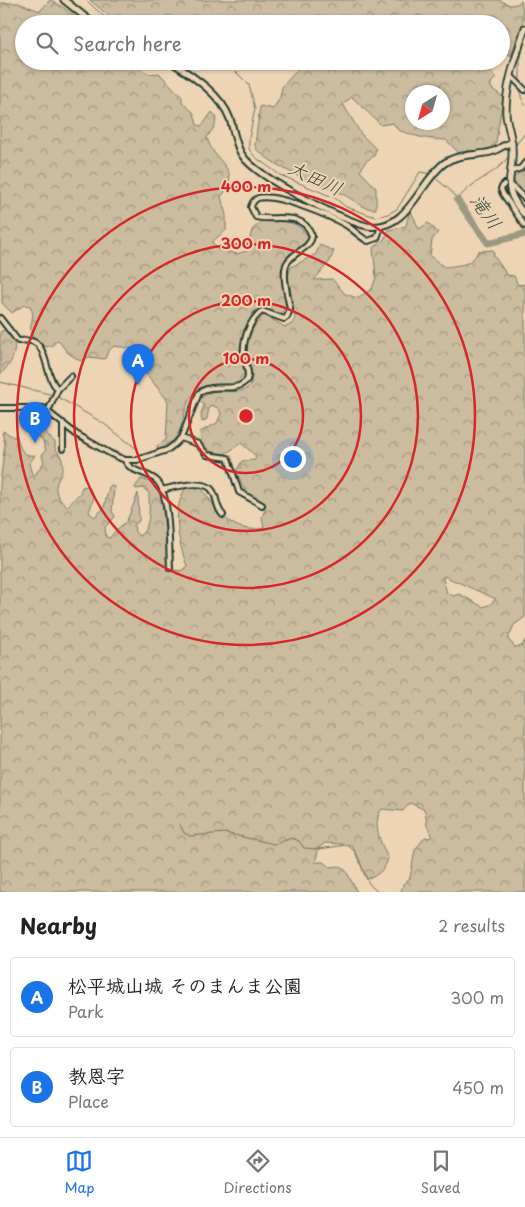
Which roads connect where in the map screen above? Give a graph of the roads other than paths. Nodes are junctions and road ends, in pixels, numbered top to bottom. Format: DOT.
graph roads {
  1 [pos="64,0"];
  2 [pos="83,15"];
  3 [pos="525,28"];
  4 [pos="182,70"];
  5 [pos="511,76"];
  6 [pos="524,89"];
  7 [pos="512,145"];
  8 [pos="525,163"];
  9 [pos="509,172"];
  10 [pos="506,183"];
  11 [pos="525,199"];
  12 [pos="525,215"];
  13 [pos="381,226"];
  14 [pos="525,226"];
  15 [pos="0,318"];
  16 [pos="71,376"];
  17 [pos="58,389"];
  18 [pos="0,408"];
  19 [pos="48,411"];
  20 [pos="64,423"];
  21 [pos="181,438"];
  22 [pos="63,450"];
  23 [pos="125,460"];
  24 [pos="162,490"];
  25 [pos="262,505"];
  26 [pos="223,515"];
  27 [pos="170,568"];
  1 -- 2 [label="main road"];
  3 -- 5 [label="highway"];
  4 -- 13 [label="main road"];
  5 -- 6 [label="street"];
  5 -- 7 [label="highway"];
  7 -- 9 [label="highway"];
  7 -- 13 [label="main road"];
  8 -- 9 [label="street"];
  9 -- 10 [label="highway"];
  10 -- 11 [label="street"];
  10 -- 12 [label="highway"];
  10 -- 14 [label="street"];
  13 -- 21 [label="street"];
  15 -- 17 [label="street"];
  16 -- 17 [label="street"];
  17 -- 19 [label="street"];
  18 -- 19 [label="street"];
  19 -- 20 [label="street"];
  20 -- 22 [label="street"];
  20 -- 23 [label="street"];
  21 -- 23 [label="street"];
  21 -- 25 [label="street"];
  23 -- 24 [label="street"];
  24 -- 26 [label="street"];
  24 -- 27 [label="street"];
}
